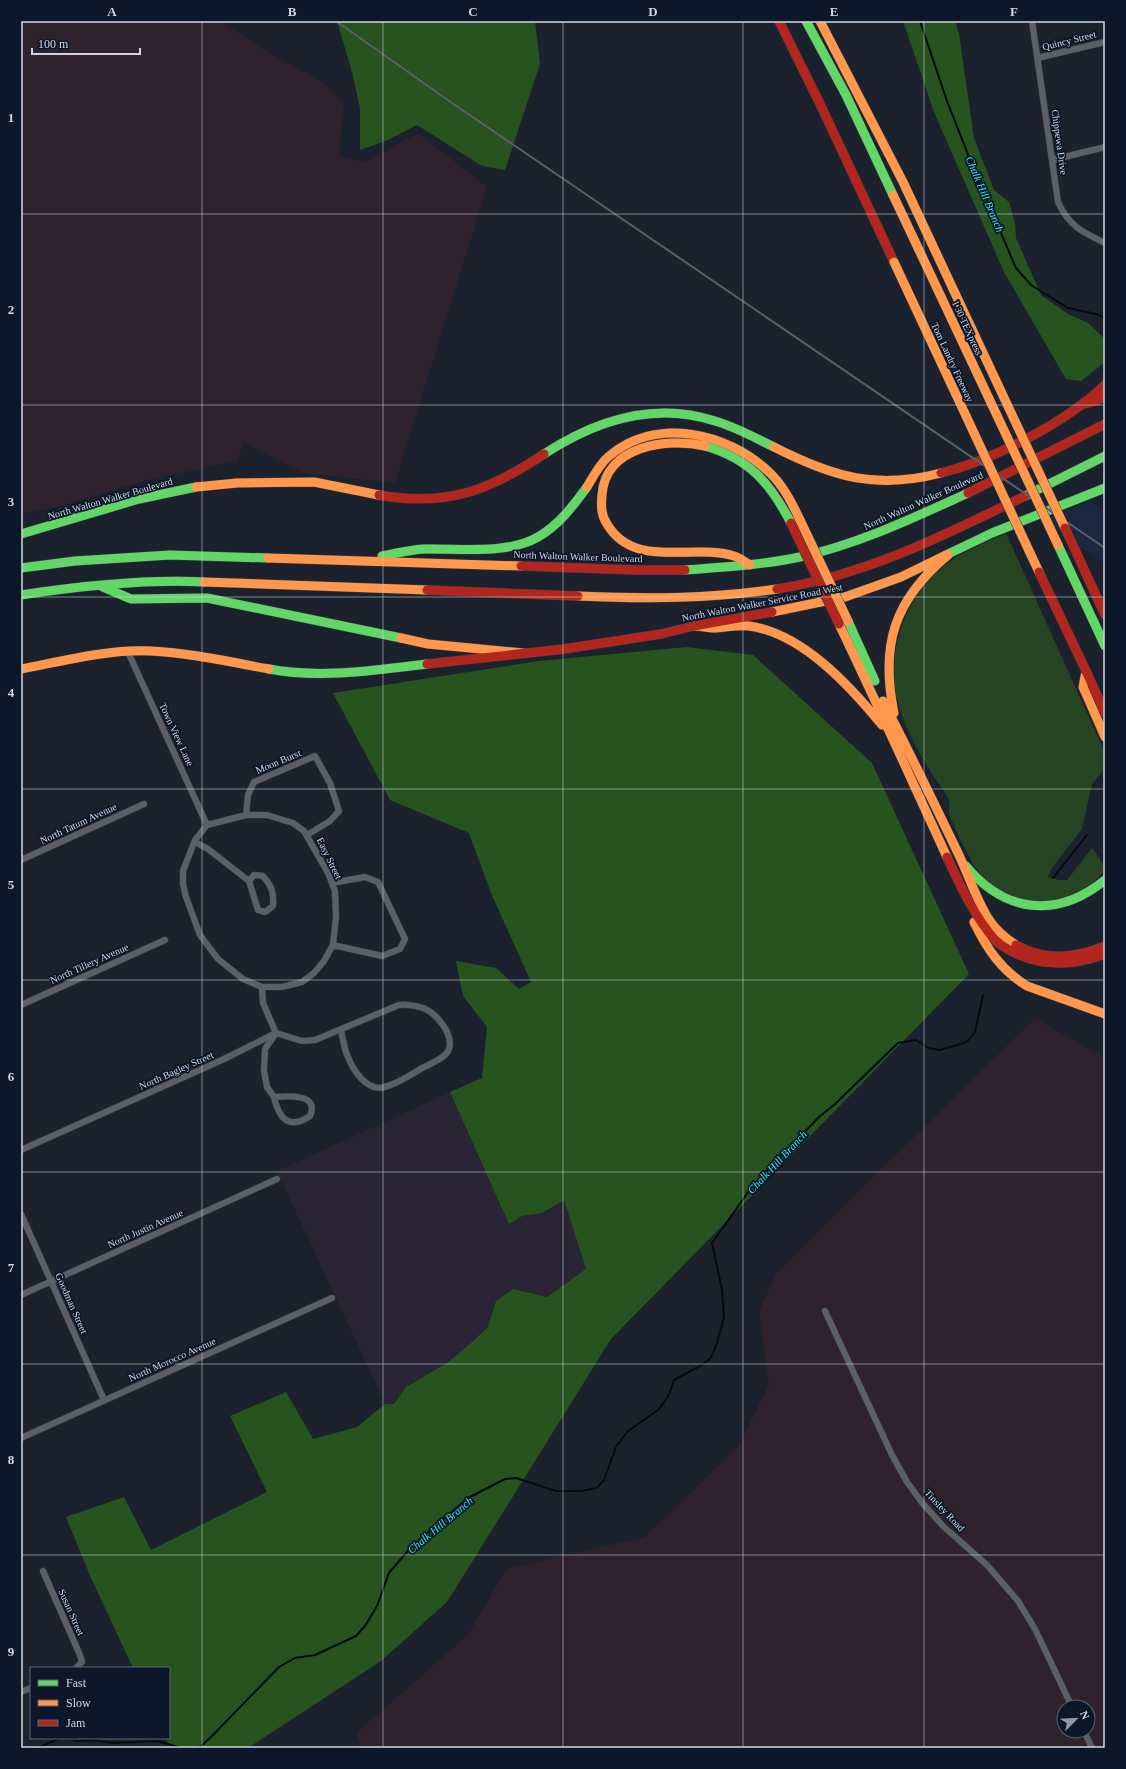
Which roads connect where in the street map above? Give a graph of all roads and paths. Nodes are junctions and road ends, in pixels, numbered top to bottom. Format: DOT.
graph roads {
  1 [pos="779,21"];
  2 [pos="806,21"];
  3 [pos="820,21"];
  4 [pos="1032,21"];
  5 [pos="1105,42"];
  6 [pos="1037,58"];
  7 [pos="1105,147"];
  8 [pos="1052,160"];
  9 [pos="1105,243"];
  10 [pos="1105,385"];
  11 [pos="1105,396"];
  12 [pos="1084,404"];
  13 [pos="1105,424"];
  14 [pos="1105,456"];
  15 [pos="1105,488"];
  16 [pos="795,522"];
  17 [pos="21,534"];
  18 [pos="948,555"];
  19 [pos="362,560"];
  20 [pos="750,566"];
  21 [pos="21,568"];
  22 [pos="101,586"];
  23 [pos="21,595"];
  24 [pos="1105,615"];
  25 [pos="694,626"];
  26 [pos="1105,646"];
  27 [pos="128,652"];
  28 [pos="523,653"];
  29 [pos="21,669"];
  30 [pos="1086,671"];
  31 [pos="1105,713"];
  32 [pos="898,729"];
  33 [pos="889,733"];
  34 [pos="1105,737"];
  35 [pos="144,804"];
  36 [pos="246,815"];
  37 [pos="207,825"];
  38 [pos="307,835"];
  39 [pos="195,842"];
  40 [pos="21,860"];
  41 [pos="962,862"];
  42 [pos="952,868"];
  43 [pos="1105,880"];
  44 [pos="249,881"];
  45 [pos="332,883"];
  46 [pos="165,940"];
  47 [pos="332,945"];
  48 [pos="1105,946"];
  49 [pos="1105,954"];
  50 [pos="262,988"];
  51 [pos="21,1004"];
  52 [pos="1105,1014"];
  53 [pos="341,1030"];
  54 [pos="276,1033"];
  55 [pos="274,1097"];
  56 [pos="21,1150"];
  57 [pos="277,1179"];
  58 [pos="21,1214"];
  59 [pos="51,1281"];
  60 [pos="21,1295"];
  61 [pos="332,1298"];
  62 [pos="825,1311"];
  63 [pos="104,1400"];
  64 [pos="21,1438"];
  65 [pos="43,1571"];
  66 [pos="77,1667"];
  67 [pos="1068,1699"];
  1 -- 30 [label="main road, Tom Landry Freeway, bridge"];
  2 -- 26 [label="main road, I 30 TEXpress, bridge"];
  3 -- 24 [label="main road, bridge"];
  4 -- 6 [label="street, Chippewa Drive"];
  5 -- 6 [label="street, Quincy Street"];
  6 -- 8 [label="street, Chippewa Drive"];
  7 -- 8 [label="street"];
  8 -- 9 [label="street, Chippewa Drive"];
  10 -- 12 [label="main road, North Walton Walker Boulevard"];
  11 -- 12 [label="main road"];
  12 -- 17 [label="main road, North Walton Walker Boulevard"];
  13 -- 20 [label="main road, North Walton Walker Boulevard"];
  14 -- 22 [label="main road"];
  15 -- 18 [label="main road, North Walton Walker Service Road West"];
  16 -- 19 [label="main road"];
  16 -- 20 [label="main road"];
  16 -- 32 [label="main road, bridge"];
  16 -- 33 [label="main road, bridge"];
  18 -- 25 [label="main road, North Walton Walker Service Road West"];
  18 -- 32 [label="main road"];
  19 -- 20 [label="main road, North Walton Walker Boulevard"];
  19 -- 21 [label="main road, North Walton Walker Boulevard"];
  22 -- 23 [label="main road"];
  22 -- 28 [label="main road"];
  25 -- 28 [label="main road, North Walton Walker Service Road West"];
  25 -- 33 [label="main road"];
  27 -- 28 [label="main road"];
  27 -- 29 [label="main road"];
  27 -- 37 [label="street, Town View Lane"];
  30 -- 31 [label="main road, Tom Landry Freeway"];
  30 -- 34 [label="main road"];
  32 -- 41 [label="main road"];
  33 -- 42 [label="main road"];
  35 -- 40 [label="street, North Tatum Avenue"];
  36 -- 37 [label="street, Easy Street"];
  36 -- 38 [label="street, Easy Street"];
  36 -- 38 [label="street, Moon Burst"];
  37 -- 39 [label="street, Easy Street"];
  38 -- 45 [label="street, Easy Street"];
  39 -- 44 [label="street"];
  39 -- 50 [label="street, Easy Street"];
  41 -- 43 [label="main road"];
  41 -- 48 [label="main road"];
  42 -- 49 [label="main road"];
  42 -- 52 [label="main road"];
  44 -- 44 [label="street"];
  45 -- 47 [label="street, Easy Street"];
  45 -- 47 [label="street"];
  46 -- 51 [label="street, North Tillery Avenue"];
  47 -- 50 [label="street, Easy Street"];
  50 -- 54 [label="street"];
  53 -- 53 [label="street"];
  53 -- 54 [label="street"];
  54 -- 55 [label="street"];
  54 -- 56 [label="street, North Bagley Street"];
  55 -- 55 [label="street"];
  57 -- 59 [label="street, North Justin Avenue"];
  58 -- 59 [label="street, Goodman Street"];
  59 -- 60 [label="street, North Justin Avenue"];
  59 -- 63 [label="street, Goodman Street"];
  61 -- 63 [label="street, North Morocco Avenue"];
  62 -- 67 [label="street, Tinsley Road"];
  63 -- 64 [label="street, North Morocco Avenue"];
  65 -- 66 [label="street, Susan Street"];
}
